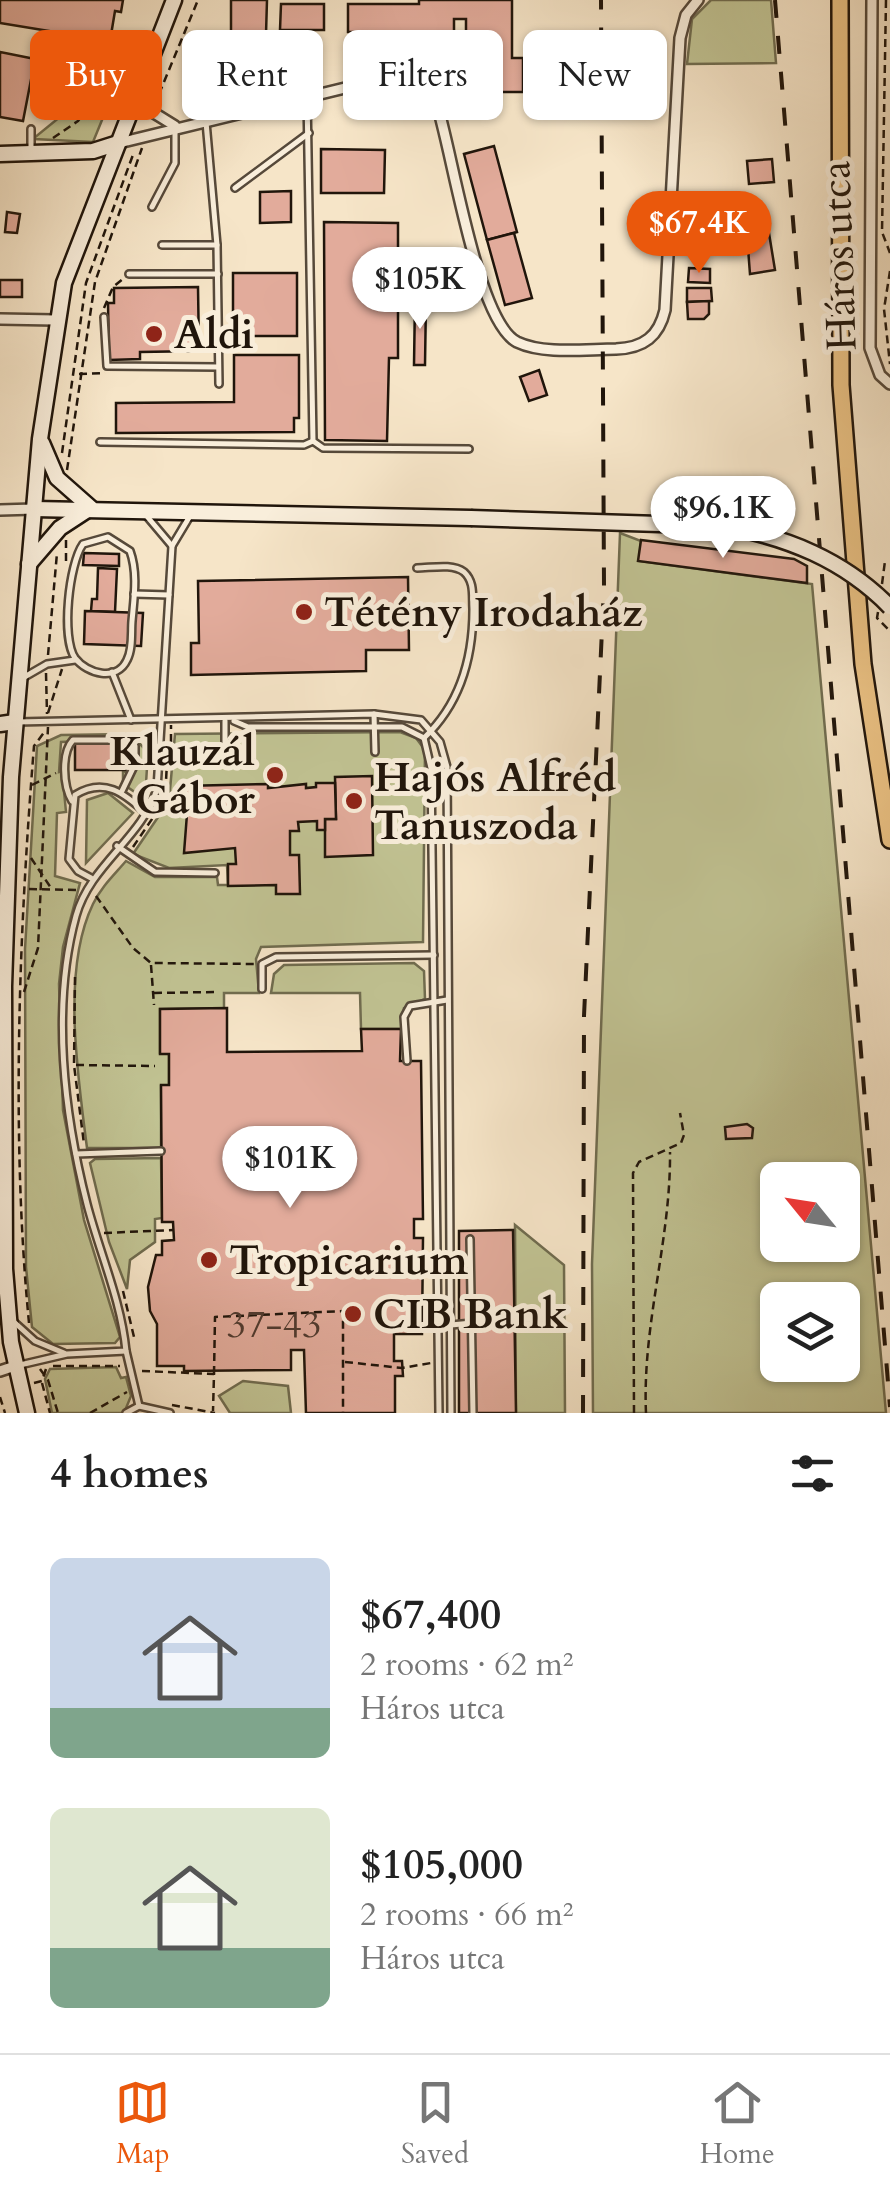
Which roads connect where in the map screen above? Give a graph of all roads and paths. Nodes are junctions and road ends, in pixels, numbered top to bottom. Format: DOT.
graph roads {
  1 [pos="174,0"];
  2 [pos="198,0"];
  3 [pos="689,0"];
  4 [pos="698,0"];
  5 [pos="840,0"];
  6 [pos="872,0"];
  7 [pos="886,0"];
  8 [pos="688,12"];
  9 [pos="162,30"];
  10 [pos="162,80"];
  11 [pos="323,92"];
  12 [pos="162,116"];
  13 [pos="78,120"];
  14 [pos="125,120"];
  15 [pos="202,120"];
  16 [pos="206,120"];
  17 [pos="308,120"];
  18 [pos="175,126"];
  19 [pos="31,129"];
  20 [pos="308,134"];
  21 [pos="140,137"];
  22 [pos="115,144"];
  23 [pos="30,153"];
  24 [pos="0,154"];
  25 [pos="235,188"];
  26 [pos="152,207"];
  27 [pos="217,244"];
  28 [pos="162,245"];
  29 [pos="890,253"];
  30 [pos="890,271"];
  31 [pos="129,274"];
  32 [pos="218,274"];
  33 [pos="104,318"];
  34 [pos="0,319"];
  35 [pos="55,320"];
  36 [pos="890,364"];
  37 [pos="218,367"];
  38 [pos="111,368"];
  39 [pos="78,374"];
  40 [pos="218,384"];
  41 [pos="890,384"];
  42 [pos="40,438"];
  43 [pos="100,442"];
  44 [pos="313,442"];
  45 [pos="468,449"];
  46 [pos="57,478"];
  47 [pos="92,508"];
  48 [pos="34,509"];
  49 [pos="138,509"];
  50 [pos="0,510"];
  51 [pos="196,510"];
  52 [pos="55,533"];
  53 [pos="172,546"];
  54 [pos="29,564"];
  55 [pos="417,568"];
  56 [pos="134,594"];
  57 [pos="169,595"];
  58 [pos="884,607"];
  59 [pos="890,631"];
  60 [pos="76,660"];
  61 [pos="47,664"];
  62 [pos="112,672"];
  63 [pos="18,681"];
  64 [pos="374,714"];
  65 [pos="228,720"];
  66 [pos="47,721"];
  67 [pos="131,721"];
  68 [pos="162,721"];
  69 [pos="171,721"];
  70 [pos="8,723"];
  71 [pos="374,727"];
  72 [pos="432,731"];
  73 [pos="424,738"];
  74 [pos="160,744"];
  75 [pos="171,744"];
  76 [pos="225,752"];
  77 [pos="375,752"];
  78 [pos="66,768"];
  79 [pos="5,771"];
  80 [pos="47,778"];
  81 [pos="31,786"];
  82 [pos="122,791"];
  83 [pos="72,801"];
  84 [pos="146,813"];
  85 [pos="890,840"];
  86 [pos="117,846"];
  87 [pos="29,854"];
  88 [pos="127,854"];
  89 [pos="216,873"];
  90 [pos="42,874"];
  91 [pos="92,878"];
  92 [pos="100,885"];
  93 [pos="26,889"];
  94 [pos="41,889"];
  95 [pos="85,889"];
  96 [pos="52,890"];
  97 [pos="434,955"];
  98 [pos="151,963"];
  99 [pos="262,964"];
  100 [pos="75,971"];
  101 [pos="262,988"];
  102 [pos="154,992"];
  103 [pos="214,992"];
  104 [pos="22,998"];
  105 [pos="434,1000"];
  106 [pos="447,1000"];
  107 [pos="154,1006"];
  108 [pos="408,1061"];
  109 [pos="74,1065"];
  110 [pos="156,1066"];
  111 [pos="2,1104"];
  112 [pos="680,1113"];
  113 [pos="161,1151"];
  114 [pos="670,1151"];
  115 [pos="76,1154"];
  116 [pos="85,1154"];
  117 [pos="2,1212"];
  118 [pos="174,1230"];
  119 [pos="470,1239"];
  120 [pos="108,1248"];
  121 [pos="120,1282"];
  122 [pos="8,1317"];
  123 [pos="451,1324"];
  124 [pos="472,1324"];
  125 [pos="30,1336"];
  126 [pos="126,1351"];
  127 [pos="135,1351"];
  128 [pos="66,1354"];
  129 [pos="36,1360"];
  130 [pos="438,1361"];
  131 [pos="343,1362"];
  132 [pos="8,1369"];
  133 [pos="142,1372"];
  134 [pos="214,1374"];
  135 [pos="42,1381"];
  136 [pos="134,1388"];
  137 [pos="0,1397"];
  138 [pos="139,1406"];
  139 [pos="4,1413"];
  140 [pos="27,1413"];
  141 [pos="50,1413"];
  142 [pos="58,1413"];
  143 [pos="90,1413"];
  144 [pos="126,1413"];
  145 [pos="170,1413"];
  146 [pos="215,1413"];
  147 [pos="343,1413"];
  148 [pos="439,1413"];
  149 [pos="451,1413"];
  150 [pos="473,1413"];
  151 [pos="634,1413"];
  152 [pos="646,1413"];
  1 -- 9 [label="main road"];
  2 -- 10 [label="path"];
  3 -- 8 [label="street"];
  4 -- 8 [label="street"];
  5 -- 85 [label="main road"];
  6 -- 41 [label="street, Háros utca"];
  7 -- 29 [label="path"];
  8 -- 11 [label="street"];
  12 -- 18 [label="street"];
  13 -- 23 [label="path"];
  14 -- 22 [label="main road"];
  15 -- 18 [label="street"];
  16 -- 27 [label="lane"];
  17 -- 20 [label="lane"];
  18 -- 21 [label="street"];
  18 -- 26 [label="lane"];
  19 -- 23 [label="lane"];
  20 -- 25 [label="lane"];
  20 -- 44 [label="lane"];
  21 -- 22 [label="street"];
  21 -- 46 [label="path"];
  22 -- 23 [label="main road"];
  22 -- 35 [label="main road"];
  23 -- 24 [label="main road"];
  27 -- 28 [label="lane"];
  27 -- 32 [label="lane"];
  30 -- 36 [label="path"];
  31 -- 32 [label="lane"];
  31 -- 33 [label="path"];
  32 -- 37 [label="lane"];
  33 -- 38 [label="lane"];
  34 -- 35 [label="street"];
  35 -- 42 [label="main road"];
  37 -- 38 [label="lane"];
  37 -- 40 [label="lane"];
  38 -- 39 [label="path"];
  42 -- 46 [label="main road"];
  42 -- 48 [label="main road"];
  43 -- 44 [label="lane"];
  44 -- 45 [label="lane"];
  46 -- 47 [label="main road"];
  47 -- 48 [label="main road"];
  47 -- 49 [label="main road"];
  47 -- 52 [label="main road"];
  48 -- 50 [label="street"];
  48 -- 54 [label="main road"];
  49 -- 51 [label="main road"];
  49 -- 53 [label="lane"];
  51 -- 53 [label="lane"];
  51 -- 58 [label="main road, bridge"];
  52 -- 54 [label="main road"];
  52 -- 61 [label="path"];
  53 -- 57 [label="lane"];
  54 -- 63 [label="main road"];
  55 -- 72 [label="lane"];
  56 -- 57 [label="lane"];
  56 -- 60 [label="lane"];
  56 -- 62 [label="lane"];
  57 -- 68 [label="lane"];
  58 -- 59 [label="path"];
  60 -- 61 [label="lane"];
  60 -- 62 [label="lane"];
  61 -- 63 [label="lane"];
  61 -- 66 [label="path"];
  62 -- 67 [label="lane"];
  63 -- 70 [label="main road"];
  64 -- 65 [label="lane"];
  64 -- 71 [label="lane"];
  64 -- 72 [label="lane"];
  65 -- 69 [label="lane"];
  65 -- 71 [label="lane"];
  65 -- 76 [label="lane"];
  66 -- 67 [label="lane"];
  66 -- 70 [label="lane"];
  66 -- 80 [label="path"];
  66 -- 81 [label="path"];
  67 -- 68 [label="lane"];
  68 -- 69 [label="lane"];
  68 -- 74 [label="lane"];
  69 -- 75 [label="path"];
  70 -- 79 [label="main road"];
  71 -- 73 [label="lane"];
  71 -- 77 [label="lane"];
  72 -- 73 [label="lane"];
  72 -- 106 [label="lane"];
  73 -- 97 [label="lane"];
  74 -- 75 [label="path"];
  74 -- 84 [label="lane"];
  75 -- 88 [label="path"];
  78 -- 80 [label="path"];
  78 -- 82 [label="lane"];
  78 -- 83 [label="lane"];
  79 -- 111 [label="main road"];
  80 -- 81 [label="path"];
  80 -- 90 [label="path"];
  81 -- 87 [label="path"];
  82 -- 83 [label="lane"];
  82 -- 84 [label="lane"];
  83 -- 91 [label="lane"];
  84 -- 86 [label="lane"];
  86 -- 88 [label="lane"];
  86 -- 91 [label="lane"];
  87 -- 90 [label="path"];
  87 -- 93 [label="path"];
  88 -- 89 [label="lane"];
  90 -- 94 [label="path"];
  90 -- 96 [label="path"];
  91 -- 95 [label="lane"];
  92 -- 98 [label="path"];
  93 -- 94 [label="path"];
  93 -- 104 [label="path"];
  94 -- 96 [label="path"];
  94 -- 104 [label="path"];
  95 -- 96 [label="path"];
  95 -- 115 [label="lane"];
  97 -- 99 [label="lane"];
  97 -- 105 [label="lane"];
  98 -- 99 [label="path"];
  98 -- 102 [label="path"];
  99 -- 101 [label="lane"];
  100 -- 109 [label="path"];
  102 -- 103 [label="path"];
  102 -- 107 [label="path"];
  104 -- 125 [label="path"];
  105 -- 106 [label="lane"];
  105 -- 108 [label="lane"];
  105 -- 130 [label="lane"];
  106 -- 123 [label="lane"];
  109 -- 110 [label="path"];
  109 -- 116 [label="path"];
  111 -- 117 [label="main road"];
  112 -- 114 [label="path"];
  113 -- 116 [label="lane"];
  114 -- 151 [label="path"];
  114 -- 152 [label="path"];
  115 -- 116 [label="lane"];
  115 -- 126 [label="lane"];
  117 -- 122 [label="main road"];
  118 -- 120 [label="path"];
  119 -- 124 [label="lane"];
  121 -- 127 [label="path"];
  122 -- 125 [label="lane"];
  122 -- 132 [label="main road"];
  123 -- 124 [label="lane"];
  123 -- 149 [label="lane"];
  124 -- 150 [label="lane"];
  125 -- 128 [label="lane"];
  126 -- 128 [label="lane"];
  126 -- 136 [label="lane"];
  128 -- 129 [label="lane"];
  129 -- 132 [label="lane"];
  129 -- 142 [label="path"];
  130 -- 131 [label="path"];
  130 -- 148 [label="lane"];
  131 -- 134 [label="path"];
  131 -- 147 [label="path"];
  132 -- 140 [label="main road"];
  133 -- 134 [label="path"];
  134 -- 146 [label="path"];
  135 -- 141 [label="path"];
  136 -- 138 [label="lane"];
  136 -- 143 [label="path"];
  137 -- 139 [label="path"];
  138 -- 144 [label="lane"];
  138 -- 145 [label="lane"];
}
